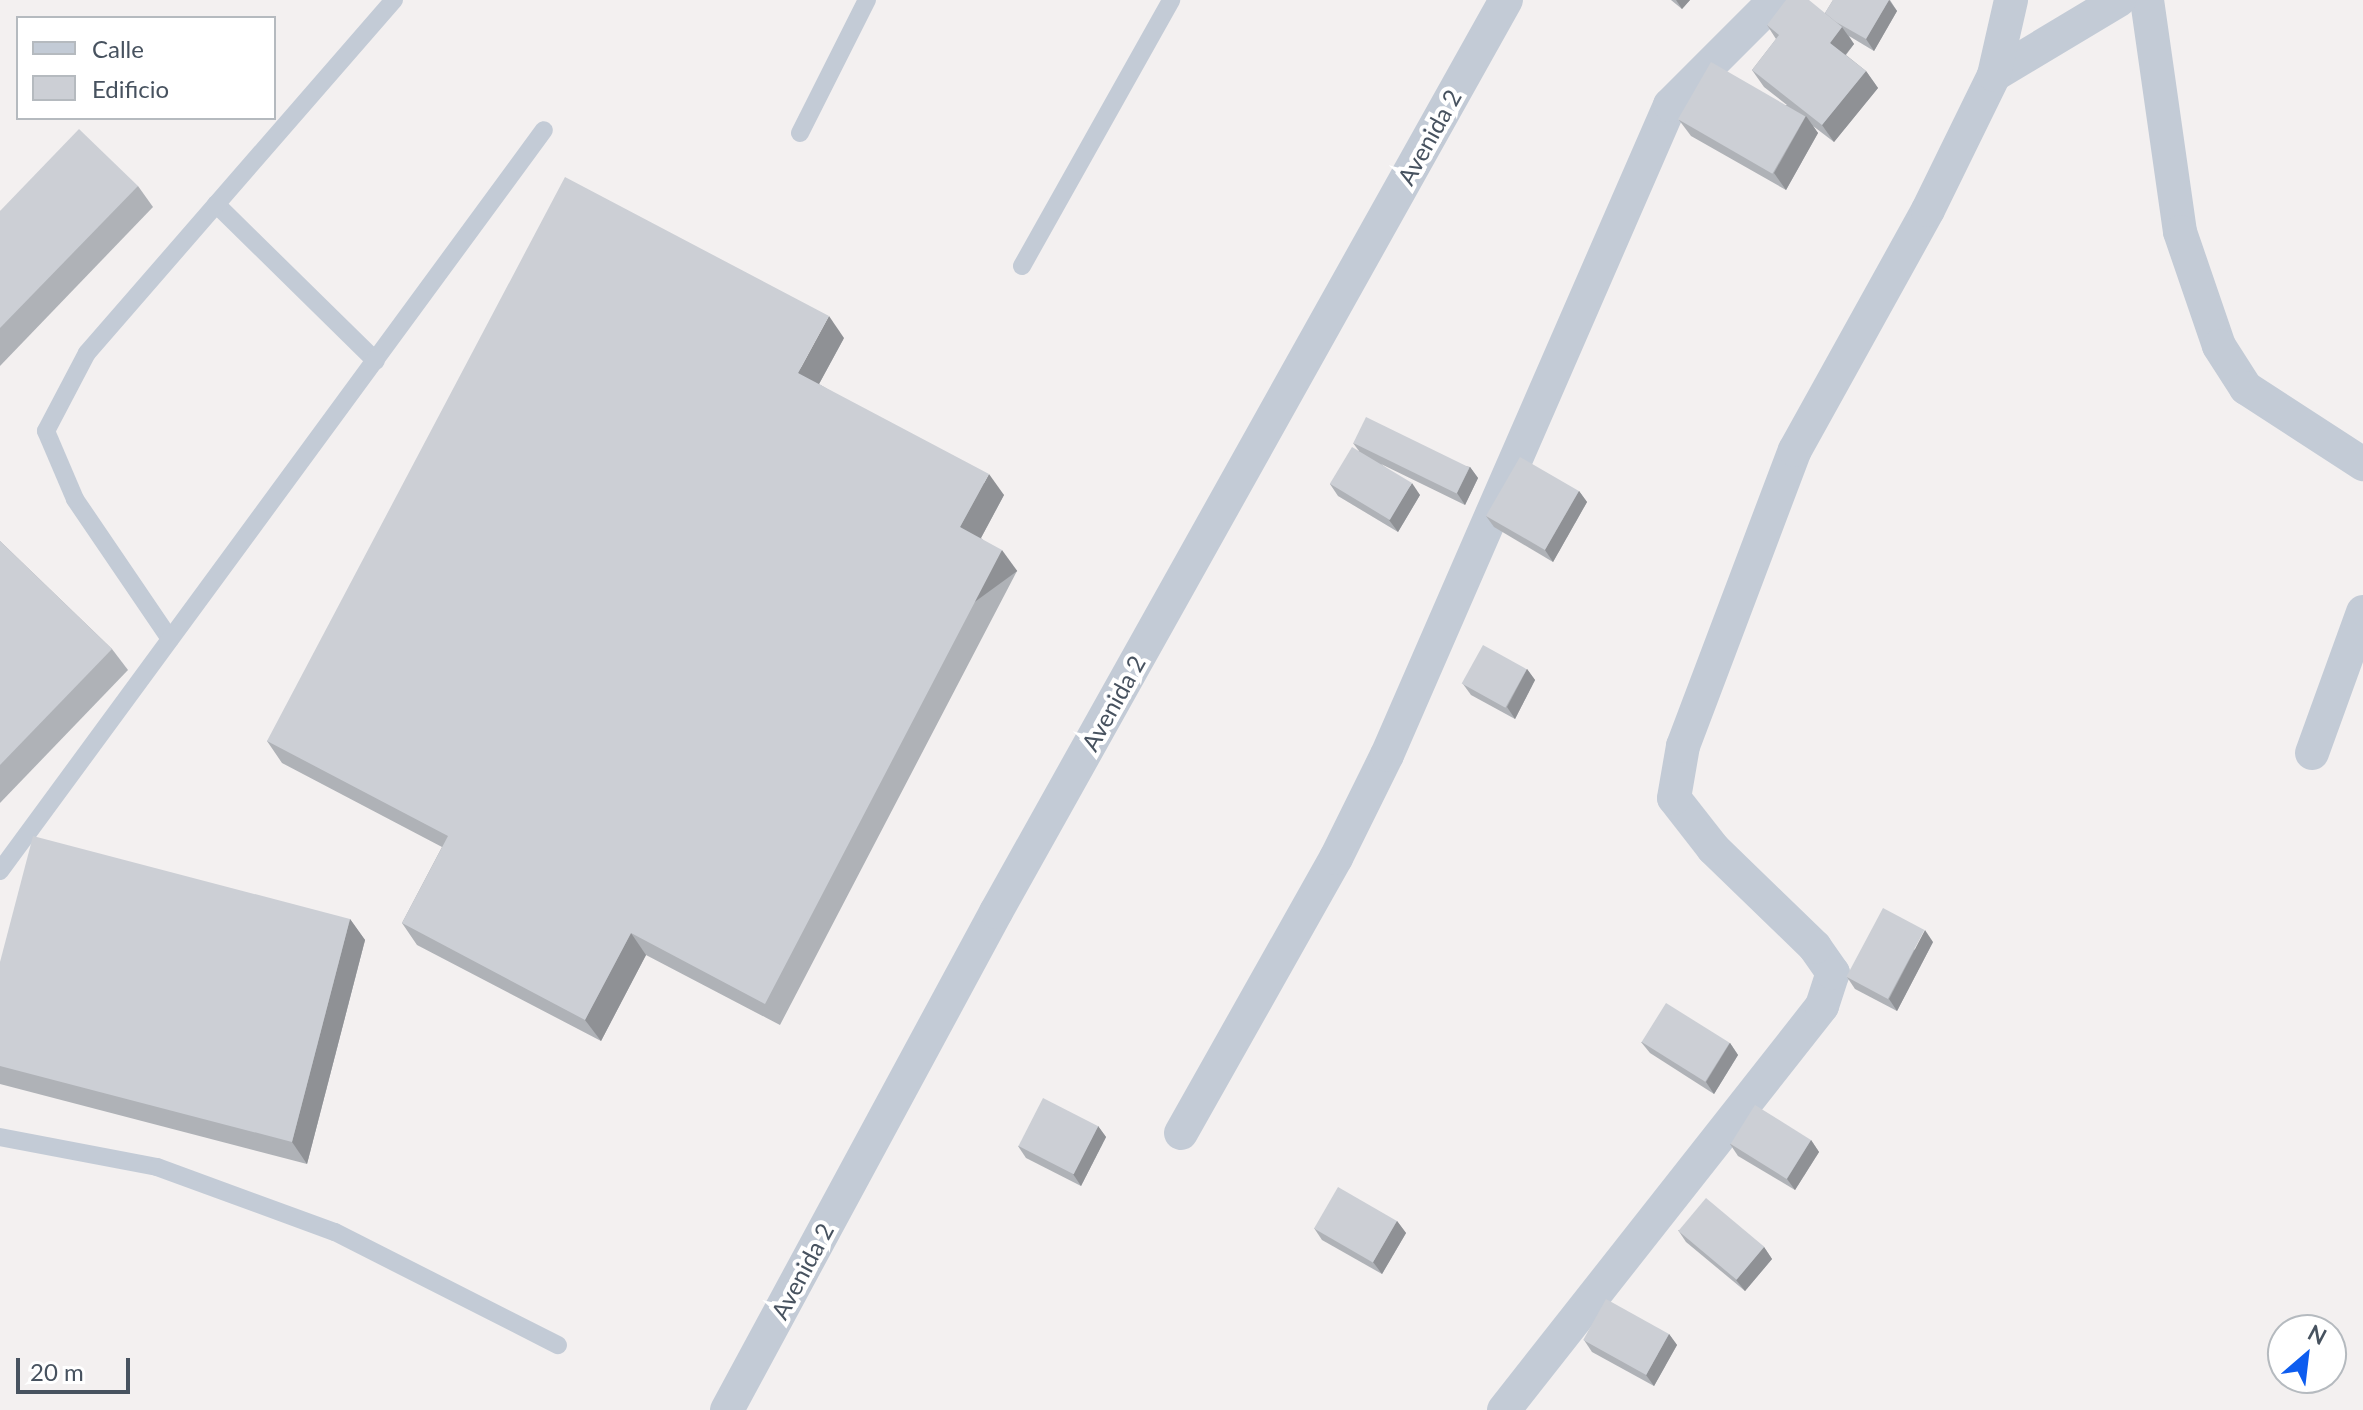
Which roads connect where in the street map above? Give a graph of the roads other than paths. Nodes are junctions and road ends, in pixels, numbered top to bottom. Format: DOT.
graph roads {
  1 [pos="394,0"];
  2 [pos="867,0"];
  3 [pos="1171,0"];
  4 [pos="1506,0"];
  5 [pos="1775,0"];
  6 [pos="2011,0"];
  7 [pos="2119,0"];
  8 [pos="2147,0"];
  9 [pos="1994,75"];
  10 [pos="544,130"];
  11 [pos="800,133"];
  12 [pos="216,204"];
  13 [pos="1022,266"];
  14 [pos="376,361"];
  15 [pos="2363,464"];
  16 [pos="2363,612"];
  17 [pos="170,639"];
  18 [pos="2312,753"];
  19 [pos="0,871"];
  20 [pos="1181,1133"];
  21 [pos="0,1137"];
  22 [pos="558,1345"];
  23 [pos="727,1410"];
  24 [pos="1504,1410"];
  1 -- 12 [label="lane"];
  2 -- 11 [label="lane"];
  3 -- 13 [label="lane"];
  4 -- 23 [label="street, Avenida 2"];
  5 -- 20 [label="street"];
  6 -- 9 [label="street"];
  7 -- 9 [label="street"];
  8 -- 15 [label="street"];
  9 -- 24 [label="street"];
  10 -- 14 [label="lane"];
  12 -- 14 [label="lane"];
  12 -- 17 [label="lane"];
  14 -- 17 [label="lane"];
  16 -- 18 [label="street"];
  17 -- 19 [label="lane"];
  21 -- 22 [label="lane"];
}
